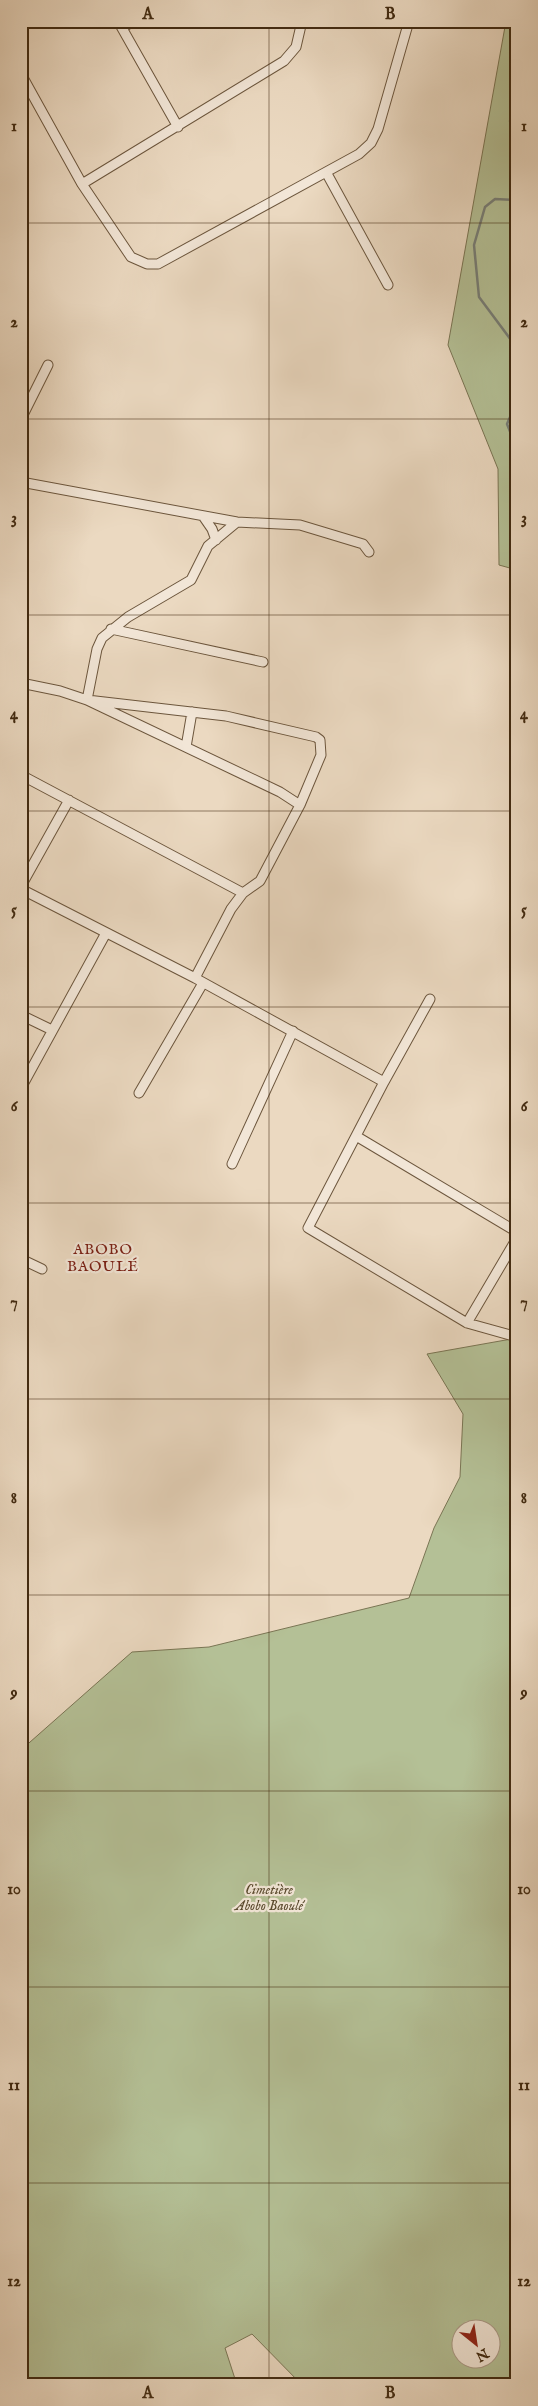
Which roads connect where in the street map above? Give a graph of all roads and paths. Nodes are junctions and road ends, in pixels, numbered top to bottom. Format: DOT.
graph roads {
  1 [pos="133,21"];
  2 [pos="302,21"];
  3 [pos="409,21"];
  4 [pos="120,24"];
  5 [pos="21,74"];
  6 [pos="178,127"];
  7 [pos="326,172"];
  8 [pos="82,184"];
  9 [pos="388,285"];
  10 [pos="48,365"];
  11 [pos="21,419"];
  12 [pos="21,482"];
  13 [pos="203,516"];
  14 [pos="237,522"];
  15 [pos="216,540"];
  16 [pos="370,552"];
  17 [pos="111,629"];
  18 [pos="262,662"];
  19 [pos="21,683"];
  20 [pos="87,700"];
  21 [pos="192,712"];
  22 [pos="186,747"];
  23 [pos="21,775"];
  24 [pos="69,800"];
  25 [pos="300,805"];
  26 [pos="21,887"];
  27 [pos="243,893"];
  28 [pos="106,932"];
  29 [pos="199,980"];
  30 [pos="430,999"];
  31 [pos="21,1015"];
  32 [pos="52,1030"];
  33 [pos="293,1031"];
  34 [pos="384,1082"];
  35 [pos="21,1088"];
  36 [pos="139,1093"];
  37 [pos="356,1136"];
  38 [pos="232,1164"];
  39 [pos="516,1230"];
  40 [pos="21,1259"];
  41 [pos="42,1269"];
  42 [pos="468,1323"];
  43 [pos="517,1337"];
  1 -- 4 [label="street"];
  2 -- 6 [label="street"];
  3 -- 7 [label="street"];
  4 -- 6 [label="street"];
  5 -- 8 [label="street"];
  6 -- 8 [label="street"];
  7 -- 8 [label="street"];
  7 -- 9 [label="street"];
  10 -- 11 [label="street"];
  12 -- 13 [label="street"];
  13 -- 14 [label="street"];
  13 -- 15 [label="street"];
  14 -- 15 [label="street"];
  14 -- 16 [label="street"];
  15 -- 17 [label="street"];
  17 -- 18 [label="street"];
  17 -- 20 [label="street"];
  19 -- 20 [label="street"];
  20 -- 21 [label="street"];
  20 -- 22 [label="street"];
  21 -- 22 [label="street"];
  21 -- 25 [label="street"];
  22 -- 25 [label="street"];
  23 -- 24 [label="street"];
  24 -- 26 [label="street"];
  24 -- 27 [label="street"];
  25 -- 27 [label="street"];
  26 -- 28 [label="street"];
  27 -- 29 [label="street"];
  28 -- 29 [label="street"];
  28 -- 32 [label="street"];
  29 -- 33 [label="street"];
  29 -- 36 [label="street"];
  30 -- 34 [label="street"];
  31 -- 32 [label="street"];
  32 -- 35 [label="street"];
  33 -- 34 [label="street"];
  33 -- 38 [label="street"];
  34 -- 37 [label="street"];
  37 -- 39 [label="street"];
  37 -- 42 [label="street"];
  39 -- 42 [label="street"];
  40 -- 41 [label="street"];
  42 -- 43 [label="street"];
}
